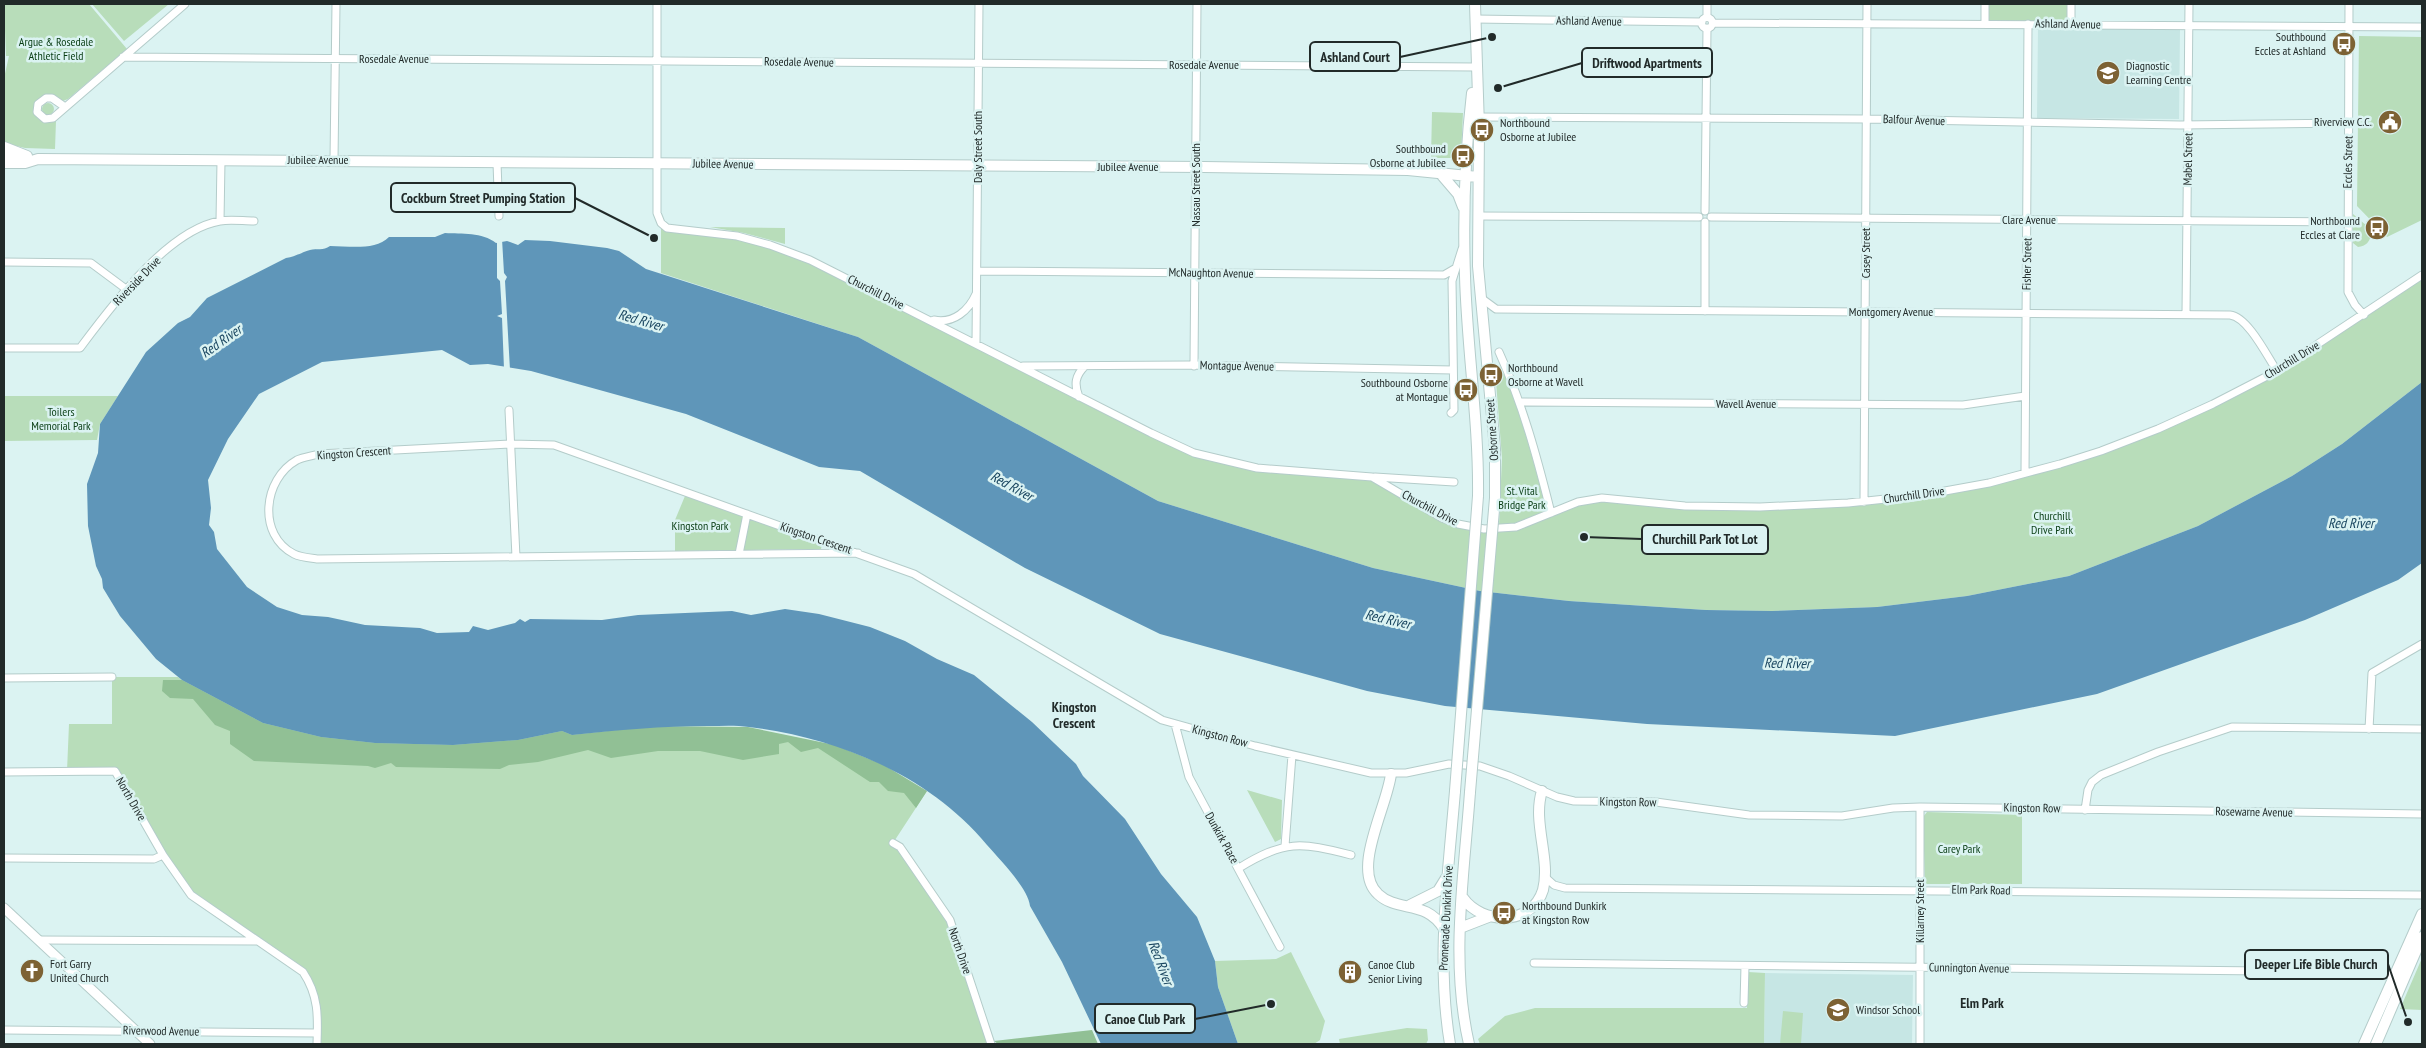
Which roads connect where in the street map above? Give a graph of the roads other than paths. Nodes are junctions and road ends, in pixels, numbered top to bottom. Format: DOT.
graph roads {
  1 [pos="185,4"];
  2 [pos="336,4"];
  3 [pos="657,4"];
  4 [pos="979,4"];
  5 [pos="1197,4"];
  6 [pos="1476,4"];
  7 [pos="1707,4"];
  8 [pos="1867,4"];
  9 [pos="1985,4"];
  10 [pos="2071,4"];
  11 [pos="2189,4"];
  12 [pos="2349,4"];
  13 [pos="1475,19"];
  14 [pos="1705,23"];
  15 [pos="1867,23"];
  16 [pos="1985,24"];
  17 [pos="2028,24"];
  18 [pos="2071,24"];
  19 [pos="2189,26"];
  20 [pos="2349,27"];
  21 [pos="2422,28"];
  22 [pos="123,57"];
  23 [pos="336,59"];
  24 [pos="657,61"];
  25 [pos="979,64"];
  26 [pos="1196,64"];
  27 [pos="1475,67"];
  28 [pos="65,107"];
  29 [pos="1478,117"];
  30 [pos="1706,117"];
  31 [pos="1866,119"];
  32 [pos="2027,123"];
  33 [pos="2348,123"];
  34 [pos="2188,125"];
  35 [pos="4,146"];
  36 [pos="4,155"];
  37 [pos="27,156"];
  38 [pos="38,160"];
  39 [pos="334,160"];
  40 [pos="221,161"];
  41 [pos="497,162"];
  42 [pos="4,163"];
  43 [pos="657,163"];
  44 [pos="978,166"];
  45 [pos="1196,167"];
  46 [pos="1408,170"];
  47 [pos="1440,173"];
  48 [pos="1466,173"];
  49 [pos="1478,173"];
  50 [pos="1465,213"];
  51 [pos="499,216"];
  52 [pos="1478,216"];
  53 [pos="1705,217"];
  54 [pos="1866,219"];
  55 [pos="2027,220"];
  56 [pos="220,221"];
  57 [pos="254,221"];
  58 [pos="2187,221"];
  59 [pos="2347,222"];
  60 [pos="1465,234"];
  61 [pos="4,262"];
  62 [pos="1456,268"];
  63 [pos="978,271"];
  64 [pos="1196,273"];
  65 [pos="1444,275"];
  66 [pos="2422,275"];
  67 [pos="1452,281"];
  68 [pos="126,289"];
  69 [pos="977,291"];
  70 [pos="1481,298"];
  71 [pos="1705,311"];
  72 [pos="1866,312"];
  73 [pos="2026,313"];
  74 [pos="2186,314"];
  75 [pos="2364,315"];
  76 [pos="928,319"];
  77 [pos="976,344"];
  78 [pos="4,348"];
  79 [pos="1499,352"];
  80 [pos="1021,366"];
  81 [pos="1085,366"];
  82 [pos="1194,366"];
  83 [pos="1453,370"];
  84 [pos="2277,371"];
  85 [pos="2025,396"];
  86 [pos="1079,397"];
  87 [pos="1521,402"];
  88 [pos="1864,405"];
  89 [pos="509,410"];
  90 [pos="1451,414"];
  91 [pos="510,444"];
  92 [pos="2025,473"];
  93 [pos="1372,477"];
  94 [pos="1454,482"];
  95 [pos="1864,502"];
  96 [pos="1551,513"];
  97 [pos="748,514"];
  98 [pos="858,553"];
  99 [pos="739,554"];
  100 [pos="516,557"];
  101 [pos="2422,644"];
  102 [pos="112,677"];
  103 [pos="4,678"];
  104 [pos="1175,724"];
  105 [pos="2369,729"];
  106 [pos="2422,729"];
  107 [pos="1292,755"];
  108 [pos="4,772"];
  109 [pos="1391,774"];
  110 [pos="1455,791"];
  111 [pos="1542,791"];
  112 [pos="1470,792"];
  113 [pos="1920,807"];
  114 [pos="2085,810"];
  115 [pos="2422,814"];
  116 [pos="893,843"];
  117 [pos="1285,846"];
  118 [pos="163,855"];
  119 [pos="1351,855"];
  120 [pos="4,858"];
  121 [pos="1239,868"];
  122 [pos="1448,873"];
  123 [pos="1544,876"];
  124 [pos="1920,890"];
  125 [pos="2422,895"];
  126 [pos="1462,898"];
  127 [pos="1410,905"];
  128 [pos="4,908"];
  129 [pos="2422,914"];
  130 [pos="1490,916"];
  131 [pos="1460,928"];
  132 [pos="1444,929"];
  133 [pos="2422,937"];
  134 [pos="38,940"];
  135 [pos="258,941"];
  136 [pos="1280,947"];
  137 [pos="1534,963"];
  138 [pos="1745,966"];
  139 [pos="1920,967"];
  140 [pos="2398,978"];
  141 [pos="1744,1003"];
  142 [pos="4,1030"];
  143 [pos="135,1031"];
  144 [pos="317,1033"];
  145 [pos="150,1044"];
  146 [pos="317,1044"];
  147 [pos="992,1044"];
  148 [pos="1450,1044"];
  149 [pos="1469,1044"];
  150 [pos="1920,1044"];
  151 [pos="2364,1044"];
  152 [pos="2376,1044"];
  1 -- 22 [label="street"];
  2 -- 23 [label="street"];
  3 -- 24 [label="street"];
  4 -- 25 [label="street, Daly Street South"];
  5 -- 26 [label="street, Nassau Street South"];
  6 -- 13 [label="main road, Osborne Street"];
  7 -- 14 [label="street"];
  8 -- 15 [label="street, Casey Street"];
  9 -- 16 [label="street"];
  10 -- 18 [label="street"];
  11 -- 19 [label="street, Mabel Street"];
  12 -- 20 [label="street, Eccles Street"];
  13 -- 14 [label="street, Ashland Avenue"];
  13 -- 27 [label="main road, Osborne Street"];
  14 -- 15 [label="street, Ashland Avenue"];
  14 -- 30 [label="street"];
  15 -- 16 [label="street, Ashland Avenue"];
  15 -- 31 [label="street, Casey Street"];
  16 -- 17 [label="street, Ashland Avenue"];
  17 -- 18 [label="street, Ashland Avenue"];
  17 -- 32 [label="street, Fisher Street"];
  18 -- 19 [label="street, Ashland Avenue"];
  19 -- 20 [label="street, Ashland Avenue"];
  19 -- 34 [label="street, Mabel Street"];
  20 -- 21 [label="street, Ashland Avenue"];
  20 -- 33 [label="street, Eccles Street"];
  22 -- 23 [label="street, Rosedale Avenue"];
  22 -- 28 [label="street"];
  23 -- 24 [label="street, Rosedale Avenue"];
  23 -- 39 [label="street"];
  24 -- 25 [label="street, Rosedale Avenue"];
  24 -- 43 [label="street"];
  25 -- 26 [label="street, Rosedale Avenue"];
  25 -- 44 [label="street, Daly Street South"];
  26 -- 27 [label="street, Rosedale Avenue"];
  26 -- 45 [label="street, Nassau Street South"];
  27 -- 29 [label="main road, Osborne Street"];
  27 -- 48 [label="main road, Osborne Street"];
  29 -- 30 [label="street, Balfour Avenue"];
  29 -- 49 [label="main road, Osborne Street"];
  30 -- 31 [label="street, Balfour Avenue"];
  30 -- 53 [label="street"];
  31 -- 32 [label="street, Balfour Avenue"];
  31 -- 54 [label="street, Casey Street"];
  32 -- 34 [label="street, Balfour Avenue"];
  32 -- 55 [label="street, Fisher Street"];
  33 -- 34 [label="street, Balfour Avenue"];
  33 -- 59 [label="street, Eccles Street"];
  34 -- 58 [label="street, Mabel Street"];
  35 -- 37 [label="main road"];
  36 -- 37 [label="main road, Jubilee Avenue"];
  37 -- 38 [label="main road, Jubilee Avenue"];
  38 -- 40 [label="main road, Jubilee Avenue"];
  38 -- 42 [label="main road, Jubilee Avenue"];
  39 -- 40 [label="main road, Jubilee Avenue"];
  39 -- 41 [label="main road, Jubilee Avenue"];
  40 -- 56 [label="street"];
  41 -- 43 [label="main road, Jubilee Avenue"];
  41 -- 51 [label="street"];
  43 -- 44 [label="main road, Jubilee Avenue"];
  43 -- 76 [label="street, Churchill Drive"];
  44 -- 45 [label="main road, Jubilee Avenue"];
  44 -- 63 [label="street, Daly Street South"];
  45 -- 46 [label="main road, Jubilee Avenue"];
  45 -- 64 [label="street, Nassau Street South"];
  46 -- 47 [label="main road, Jubilee Avenue"];
  46 -- 48 [label="main road, Jubilee Avenue"];
  47 -- 48 [label="main road, Jubilee Avenue"];
  47 -- 50 [label="main road"];
  48 -- 49 [label="main road, Jubilee Avenue"];
  48 -- 50 [label="main road, Osborne Street"];
  49 -- 52 [label="main road, Osborne Street"];
  50 -- 60 [label="main road, Osborne Street"];
  52 -- 53 [label="street, Clare Avenue"];
  52 -- 70 [label="main road, Osborne Street"];
  53 -- 54 [label="street, Clare Avenue"];
  53 -- 71 [label="street"];
  54 -- 55 [label="street, Clare Avenue"];
  54 -- 72 [label="street, Casey Street"];
  55 -- 58 [label="street, Clare Avenue"];
  55 -- 73 [label="street, Fisher Street"];
  56 -- 57 [label="street"];
  56 -- 68 [label="street, Riverside Drive"];
  58 -- 59 [label="street, Clare Avenue"];
  58 -- 74 [label="street, Mabel Street"];
  59 -- 75 [label="street, Eccles Street"];
  60 -- 62 [label="street, Osborne Street"];
  60 -- 110 [label="main road, Osborne Street, bridge"];
  61 -- 68 [label="street"];
  62 -- 65 [label="street"];
  62 -- 67 [label="street, Osborne Street"];
  63 -- 64 [label="street, McNaughton Avenue"];
  63 -- 69 [label="street, Daly Street South"];
  64 -- 65 [label="street, McNaughton Avenue"];
  64 -- 82 [label="street, Nassau Street South"];
  65 -- 67 [label="street"];
  66 -- 75 [label="street, Churchill Drive"];
  67 -- 83 [label="street, Osborne Street"];
  68 -- 78 [label="street, Riverside Drive"];
  69 -- 76 [label="street, Daly Street South"];
  69 -- 77 [label="street, Daly Street South"];
  70 -- 71 [label="street, Montgomery Avenue"];
  70 -- 112 [label="main road, Osborne Street, bridge"];
  71 -- 72 [label="street, Montgomery Avenue"];
  72 -- 73 [label="street, Montgomery Avenue"];
  72 -- 88 [label="street, Casey Street"];
  73 -- 74 [label="street, Montgomery Avenue"];
  73 -- 85 [label="street, Fisher Street"];
  74 -- 84 [label="street, Montgomery Avenue"];
  75 -- 84 [label="street, Churchill Drive"];
  76 -- 77 [label="street, Churchill Drive"];
  77 -- 80 [label="street, Churchill Drive"];
  79 -- 87 [label="street"];
  80 -- 81 [label="street, Montague Avenue"];
  80 -- 86 [label="street, Churchill Drive"];
  81 -- 82 [label="street, Montague Avenue"];
  81 -- 86 [label="street"];
  82 -- 83 [label="street, Montague Avenue"];
  83 -- 90 [label="street, Osborne Street"];
  84 -- 92 [label="street, Churchill Drive"];
  85 -- 88 [label="street, Wavell Avenue"];
  85 -- 92 [label="street, Fisher Street"];
  86 -- 93 [label="street, Churchill Drive"];
  87 -- 88 [label="street, Wavell Avenue"];
  87 -- 96 [label="street"];
  88 -- 95 [label="street, Casey Street"];
  89 -- 91 [label="street"];
  91 -- 97 [label="street, Kingston Crescent"];
  91 -- 100 [label="street"];
  91 -- 100 [label="street, Kingston Crescent"];
  92 -- 95 [label="street, Churchill Drive"];
  93 -- 94 [label="street, Churchill Drive"];
  93 -- 96 [label="street, Churchill Drive"];
  95 -- 96 [label="street, Churchill Drive"];
  97 -- 98 [label="street, Kingston Crescent"];
  97 -- 99 [label="street"];
  98 -- 99 [label="street, Kingston Crescent"];
  98 -- 104 [label="street, Kingston Row"];
  99 -- 100 [label="street, Kingston Crescent"];
  101 -- 105 [label="street"];
  102 -- 103 [label="street"];
  104 -- 107 [label="street, Kingston Row"];
  104 -- 121 [label="street, Dunkirk Place"];
  105 -- 106 [label="street"];
  105 -- 114 [label="street"];
  107 -- 109 [label="street, Kingston Row"];
  107 -- 117 [label="street"];
  108 -- 118 [label="street, North Drive"];
  109 -- 111 [label="street, Kingston Row"];
  109 -- 127 [label="main road"];
  110 -- 122 [label="main road, Promenade Dunkirk Drive"];
  111 -- 113 [label="street, Kingston Row"];
  111 -- 123 [label="main road"];
  112 -- 126 [label="main road, Promenade Dunkirk Drive"];
  113 -- 114 [label="street, Kingston Row"];
  113 -- 124 [label="street, Killarney Street"];
  114 -- 115 [label="street, Rosewarne Avenue"];
  116 -- 147 [label="street, North Drive"];
  117 -- 119 [label="street"];
  117 -- 121 [label="street"];
  118 -- 120 [label="street"];
  118 -- 135 [label="street, North Drive"];
  121 -- 136 [label="street, Dunkirk Place"];
  122 -- 127 [label="main road"];
  122 -- 132 [label="main road, Promenade Dunkirk Drive"];
  123 -- 124 [label="street, Elm Park Road"];
  123 -- 130 [label="main road"];
  124 -- 125 [label="street, Elm Park Road"];
  124 -- 139 [label="street, Killarney Street"];
  126 -- 130 [label="main road"];
  126 -- 131 [label="main road, Promenade Dunkirk Drive"];
  127 -- 132 [label="main road"];
  128 -- 134 [label="street"];
  129 -- 140 [label="main road"];
  130 -- 131 [label="main road"];
  131 -- 149 [label="main road, Promenade Dunkirk Drive"];
  132 -- 148 [label="main road, Promenade Dunkirk Drive"];
  133 -- 140 [label="main road"];
  134 -- 135 [label="street"];
  134 -- 143 [label="street"];
  135 -- 144 [label="street, North Drive"];
  137 -- 138 [label="street, Cunnington Avenue"];
  138 -- 139 [label="street, Cunnington Avenue"];
  138 -- 141 [label="street"];
  139 -- 140 [label="street, Cunnington Avenue"];
  139 -- 150 [label="street, Killarney Street"];
  140 -- 151 [label="main road"];
  140 -- 152 [label="main road"];
  142 -- 143 [label="street, Riverwood Avenue"];
  143 -- 144 [label="street, Riverwood Avenue"];
  143 -- 145 [label="street"];
  144 -- 146 [label="street, North Drive"];
}
